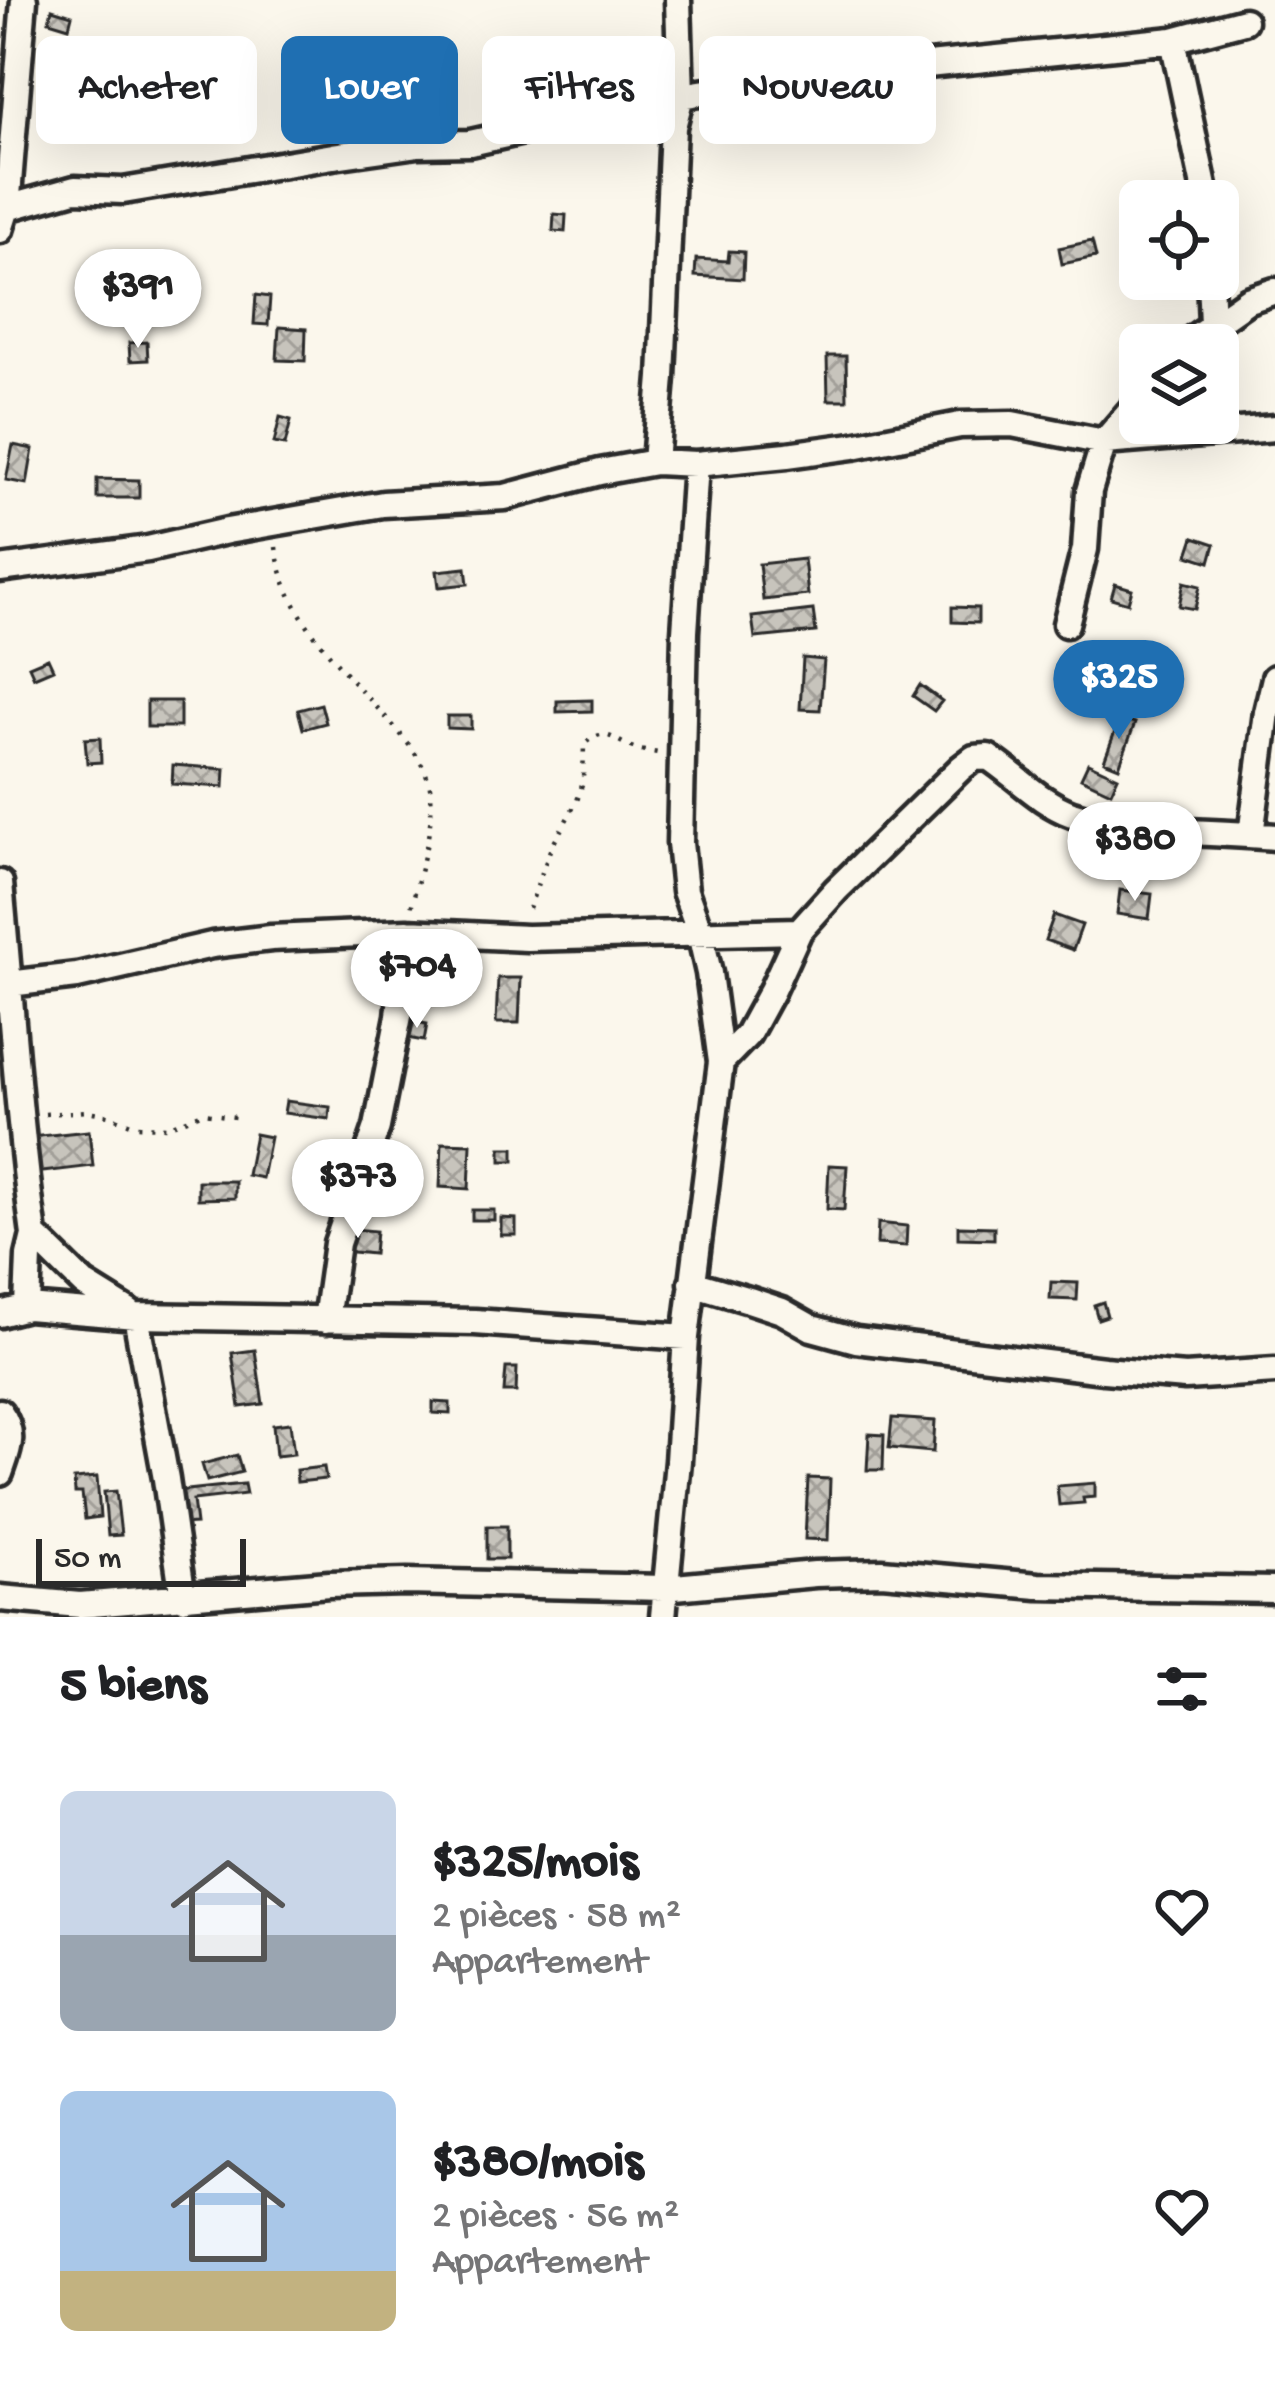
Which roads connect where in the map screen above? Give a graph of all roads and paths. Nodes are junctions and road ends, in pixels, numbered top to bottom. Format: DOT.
graph roads {
  1 [pos="24,0"];
  2 [pos="678,0"];
  3 [pos="1244,20"];
  4 [pos="1173,40"];
  5 [pos="682,96"];
  6 [pos="1203,180"];
  7 [pos="2,215"];
  8 [pos="1275,292"];
  9 [pos="1211,300"];
  10 [pos="1212,324"];
  11 [pos="1119,424"];
  12 [pos="1275,428"];
  13 [pos="1104,442"];
  14 [pos="655,462"];
  15 [pos="696,464"];
  16 [pos="273,525"];
  17 [pos="0,569"];
  18 [pos="1066,624"];
  19 [pos="1275,678"];
  20 [pos="682,756"];
  21 [pos="1263,836"];
  22 [pos="0,883"];
  23 [pos="799,931"];
  24 [pos="407,932"];
  25 [pos="700,933"];
  26 [pos="527,938"];
  27 [pos="3,985"];
  28 [pos="721,1062"];
  29 [pos="22,1117"];
  30 [pos="243,1118"];
  31 [pos="34,1235"];
  32 [pos="692,1283"];
  33 [pos="27,1307"];
  34 [pos="0,1313"];
  35 [pos="136,1316"];
  36 [pos="326,1320"];
  37 [pos="686,1337"];
  38 [pos="1275,1371"];
  39 [pos="0,1412"];
  40 [pos="0,1473"];
  41 [pos="664,1588"];
  42 [pos="1275,1590"];
  43 [pos="0,1598"];
  44 [pos="183,1598"];
  45 [pos="663,1617"];
  1 -- 7 [label="street"];
  2 -- 5 [label="street"];
  3 -- 4 [label="street"];
  4 -- 5 [label="street"];
  4 -- 6 [label="street"];
  5 -- 7 [label="street"];
  5 -- 14 [label="street"];
  8 -- 10 [label="street"];
  9 -- 10 [label="street"];
  11 -- 13 [label="street"];
  12 -- 13 [label="street"];
  13 -- 15 [label="street"];
  13 -- 18 [label="street"];
  14 -- 15 [label="street"];
  14 -- 16 [label="street"];
  15 -- 20 [label="street"];
  16 -- 17 [label="street"];
  16 -- 24 [label="path"];
  19 -- 21 [label="street"];
  20 -- 25 [label="street"];
  20 -- 26 [label="path"];
  21 -- 23 [label="street"];
  22 -- 27 [label="street"];
  23 -- 25 [label="street"];
  23 -- 28 [label="street"];
  24 -- 26 [label="street"];
  24 -- 27 [label="street"];
  24 -- 36 [label="street"];
  25 -- 26 [label="street"];
  25 -- 28 [label="street"];
  27 -- 29 [label="street"];
  28 -- 32 [label="street"];
  29 -- 30 [label="path"];
  29 -- 31 [label="street"];
  31 -- 33 [label="street"];
  31 -- 35 [label="street"];
  32 -- 37 [label="street"];
  32 -- 38 [label="street"];
  33 -- 34 [label="street"];
  33 -- 35 [label="street"];
  35 -- 36 [label="street"];
  35 -- 44 [label="street"];
  36 -- 37 [label="street"];
  37 -- 41 [label="street"];
  39 -- 40 [label="street"];
  41 -- 42 [label="street"];
  41 -- 44 [label="street"];
  41 -- 45 [label="street"];
  43 -- 44 [label="street"];
}
